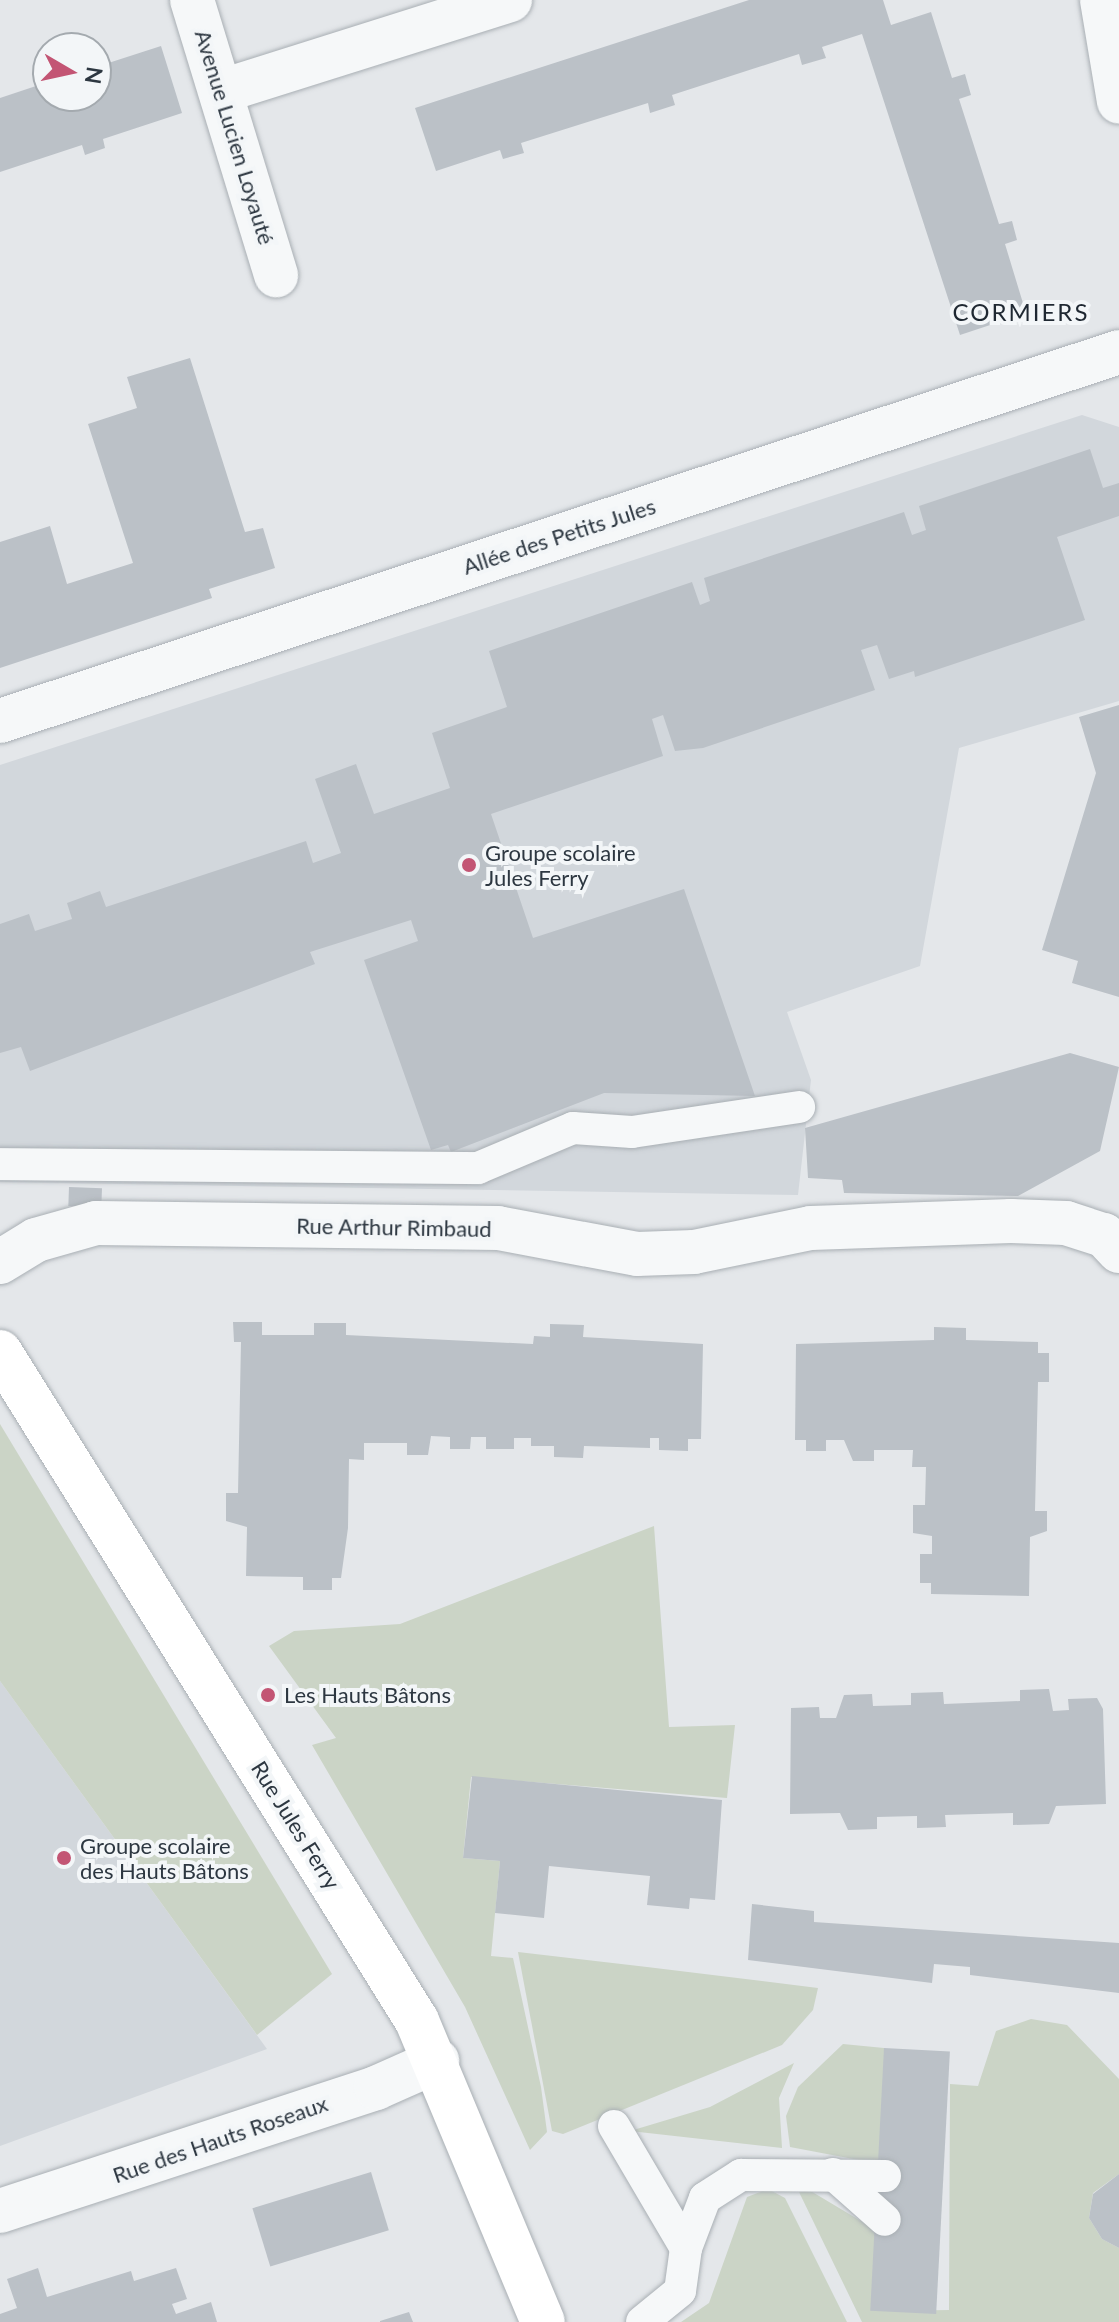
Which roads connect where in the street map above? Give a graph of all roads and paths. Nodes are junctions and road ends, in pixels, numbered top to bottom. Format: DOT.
graph roads {
  1 [pos="192,0"];
  2 [pos="510,0"];
  3 [pos="1102,0"];
  4 [pos="222,91"];
  5 [pos="1119,102"];
  6 [pos="276,275"];
  7 [pos="1119,352"];
  8 [pos="0,721"];
  9 [pos="799,1107"];
  10 [pos="0,1164"];
  11 [pos="1114,1237"];
  12 [pos="0,1262"];
  13 [pos="0,1352"];
  14 [pos="437,2061"];
  15 [pos="614,2126"];
  16 [pos="833,2174"];
  17 [pos="885,2176"];
  18 [pos="0,2211"];
  19 [pos="885,2220"];
  20 [pos="686,2248"];
  21 [pos="543,2322"];
  22 [pos="642,2322"];
  1 -- 4 [label="street, Avenue Lucien Loyauté"];
  2 -- 4 [label="street"];
  3 -- 5 [label="street"];
  4 -- 6 [label="street, Avenue Lucien Loyauté"];
  7 -- 8 [label="street, Allée des Petits Jules"];
  9 -- 10 [label="lane"];
  11 -- 12 [label="street, Rue Arthur Rimbaud"];
  13 -- 14 [label="street, Rue Jules Ferry"];
  14 -- 18 [label="street, Rue des Hauts Roseaux"];
  14 -- 21 [label="street, Rue Jules Ferry"];
  15 -- 20 [label="lane"];
  16 -- 17 [label="lane"];
  16 -- 19 [label="lane"];
  16 -- 20 [label="lane"];
  20 -- 22 [label="lane"];
}
